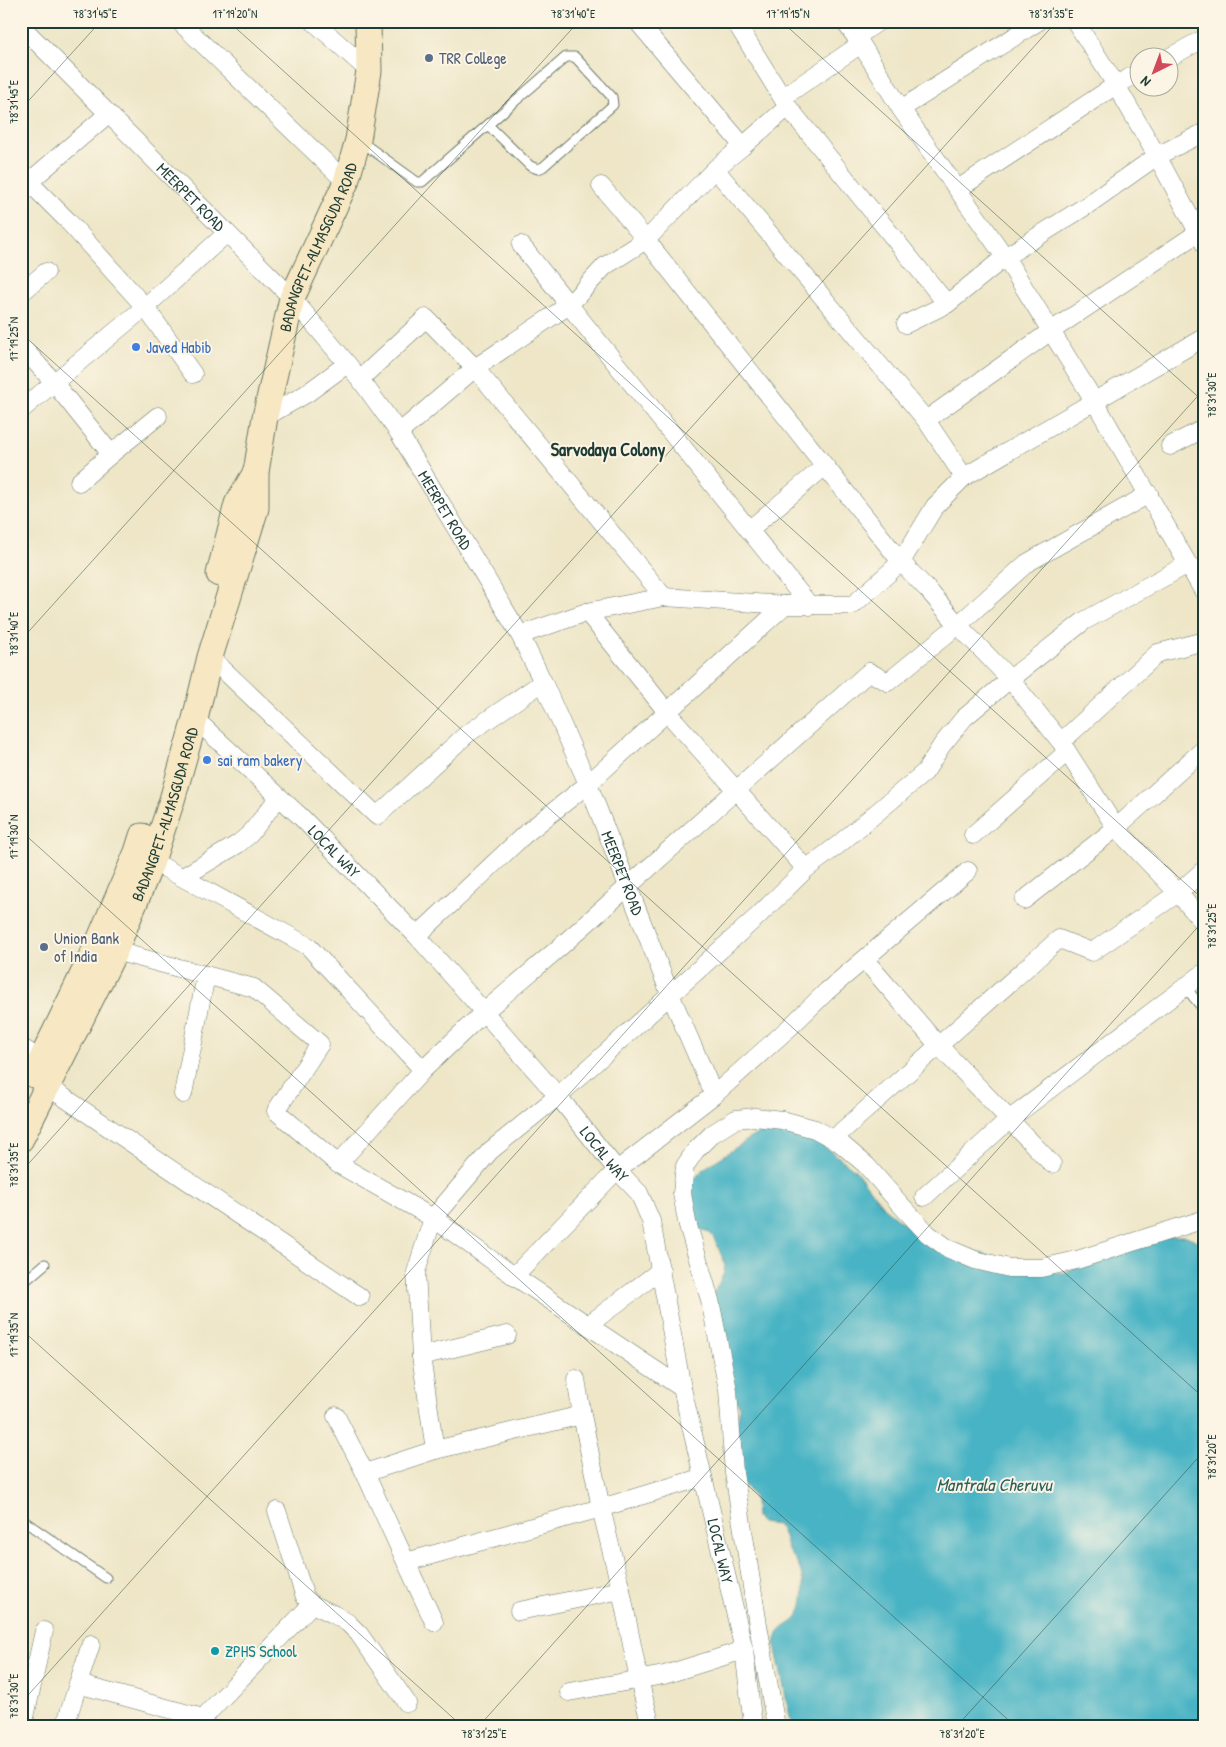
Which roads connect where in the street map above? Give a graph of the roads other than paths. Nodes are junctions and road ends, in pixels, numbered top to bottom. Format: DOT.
graph roads {
  1 [pos="179,21"];
  2 [pos="313,21"];
  3 [pos="368,21"];
  4 [pos="637,21"];
  5 [pos="735,21"];
  6 [pos="844,21"];
  7 [pos="879,21"];
  8 [pos="1039,21"];
  9 [pos="1074,21"];
  10 [pos="24,34"];
  11 [pos="1205,38"];
  12 [pos="858,41"];
  13 [pos="1178,53"];
  14 [pos="369,71"];
  15 [pos="1128,78"];
  16 [pos="1116,85"];
  17 [pos="785,102"];
  18 [pos="901,109"];
  19 [pos="108,114"];
  20 [pos="488,125"];
  21 [pos="1205,132"];
  22 [pos="358,140"];
  23 [pos="744,146"];
  24 [pos="1157,156"];
  25 [pos="715,170"];
  26 [pos="25,181"];
  27 [pos="346,182"];
  28 [pos="601,186"];
  29 [pos="958,189"];
  30 [pos="227,233"];
  31 [pos="1202,235"];
  32 [pos="646,240"];
  33 [pos="521,245"];
  34 [pos="1006,257"];
  35 [pos="46,272"];
  36 [pos="21,293"];
  37 [pos="292,298"];
  38 [pos="947,304"];
  39 [pos="569,305"];
  40 [pos="145,307"];
  41 [pos="906,324"];
  42 [pos="1051,331"];
  43 [pos="1205,337"];
  44 [pos="21,346"];
  45 [pos="347,364"];
  46 [pos="476,368"];
  47 [pos="193,374"];
  48 [pos="360,379"];
  49 [pos="54,383"];
  50 [pos="1095,402"];
  51 [pos="21,410"];
  52 [pos="158,416"];
  53 [pos="265,417"];
  54 [pos="926,420"];
  55 [pos="1205,428"];
  56 [pos="399,434"];
  57 [pos="1170,446"];
  58 [pos="111,454"];
  59 [pos="825,466"];
  60 [pos="256,472"];
  61 [pos="964,477"];
  62 [pos="79,482"];
  63 [pos="1149,494"];
  64 [pos="749,530"];
  65 [pos="901,562"];
  66 [pos="1188,564"];
  67 [pos="1205,594"];
  68 [pos="664,597"];
  69 [pos="785,605"];
  70 [pos="810,606"];
  71 [pos="587,612"];
  72 [pos="958,625"];
  73 [pos="520,634"];
  74 [pos="1205,641"];
  75 [pos="210,657"];
  76 [pos="1010,679"];
  77 [pos="543,682"];
  78 [pos="667,712"];
  79 [pos="195,719"];
  80 [pos="1064,747"];
  81 [pos="1205,748"];
  82 [pos="588,784"];
  83 [pos="737,790"];
  84 [pos="279,797"];
  85 [pos="1116,828"];
  86 [pos="973,835"];
  87 [pos="152,861"];
  88 [pos="806,869"];
  89 [pos="1205,869"];
  90 [pos="968,871"];
  91 [pos="183,878"];
  92 [pos="627,887"];
  93 [pos="1178,893"];
  94 [pos="1024,900"];
  95 [pos="1205,924"];
  96 [pos="417,936"];
  97 [pos="115,952"];
  98 [pos="864,960"];
  99 [pos="1205,972"];
  100 [pos="206,975"];
  101 [pos="1185,987"];
  102 [pos="84,993"];
  103 [pos="670,994"];
  104 [pos="1205,1011"];
  105 [pos="484,1012"];
  106 [pos="938,1045"];
  107 [pos="31,1053"];
  108 [pos="423,1070"];
  109 [pos="47,1086"];
  110 [pos="183,1094"];
  111 [pos="714,1095"];
  112 [pos="558,1096"];
  113 [pos="21,1100"];
  114 [pos="1010,1119"];
  115 [pos="841,1132"];
  116 [pos="21,1139"];
  117 [pos="338,1164"];
  118 [pos="1052,1164"];
  119 [pos="618,1170"];
  120 [pos="924,1197"];
  121 [pos="432,1218"];
  122 [pos="1205,1218"];
  123 [pos="45,1264"];
  124 [pos="661,1270"];
  125 [pos="514,1276"];
  126 [pos="21,1282"];
  127 [pos="360,1297"];
  128 [pos="588,1325"];
  129 [pos="507,1335"];
  130 [pos="422,1356"];
  131 [pos="576,1379"];
  132 [pos="682,1388"];
  133 [pos="582,1415"];
  134 [pos="336,1416"];
  135 [pos="435,1450"];
  136 [pos="365,1473"];
  137 [pos="703,1477"];
  138 [pos="601,1508"];
  139 [pos="277,1511"];
  140 [pos="21,1519"];
  141 [pos="406,1562"];
  142 [pos="106,1578"];
  143 [pos="621,1590"];
  144 [pos="312,1604"];
  145 [pos="519,1611"];
  146 [pos="434,1622"];
  147 [pos="44,1631"];
  148 [pos="91,1644"];
  149 [pos="744,1650"];
  150 [pos="639,1680"];
  151 [pos="78,1684"];
  152 [pos="569,1692"];
  153 [pos="407,1703"];
  154 [pos="203,1724"];
  155 [pos="23,1726"];
  156 [pos="65,1726"];
  157 [pos="651,1726"];
  158 [pos="753,1726"];
  159 [pos="776,1726"];
  1 -- 27 [label="street"];
  2 -- 14 [label="street"];
  3 -- 14 [label="street, BADANGPET-ALMASGUDA ROAD"];
  4 -- 23 [label="street"];
  5 -- 17 [label="street"];
  6 -- 12 [label="street"];
  7 -- 12 [label="street"];
  8 -- 18 [label="street"];
  9 -- 16 [label="street"];
  10 -- 19 [label="street, MEERPET ROAD"];
  11 -- 13 [label="street"];
  12 -- 17 [label="street"];
  12 -- 18 [label="street"];
  14 -- 22 [label="street, BADANGPET-ALMASGUDA ROAD"];
  15 -- 16 [label="street"];
  16 -- 24 [label="street"];
  16 -- 29 [label="street"];
  17 -- 23 [label="street"];
  17 -- 38 [label="street"];
  18 -- 29 [label="street"];
  19 -- 26 [label="street"];
  19 -- 30 [label="street, MEERPET ROAD"];
  20 -- 20 [label="lane"];
  20 -- 22 [label="lane"];
  21 -- 24 [label="street"];
  22 -- 27 [label="street, BADANGPET-ALMASGUDA ROAD"];
  23 -- 25 [label="street"];
  24 -- 31 [label="street"];
  24 -- 34 [label="street"];
  25 -- 32 [label="street"];
  25 -- 54 [label="street"];
  26 -- 40 [label="street"];
  27 -- 37 [label="street, BADANGPET-ALMASGUDA ROAD"];
  28 -- 32 [label="street"];
  29 -- 34 [label="street"];
  30 -- 37 [label="street, MEERPET ROAD"];
  30 -- 40 [label="street"];
  31 -- 42 [label="street"];
  32 -- 39 [label="street"];
  32 -- 59 [label="street"];
  33 -- 39 [label="street"];
  34 -- 38 [label="street"];
  34 -- 42 [label="street"];
  35 -- 36 [label="street"];
  37 -- 45 [label="street, MEERPET ROAD"];
  37 -- 53 [label="street, BADANGPET-ALMASGUDA ROAD"];
  38 -- 41 [label="street"];
  39 -- 46 [label="street"];
  39 -- 64 [label="street"];
  40 -- 47 [label="street"];
  40 -- 49 [label="street"];
  42 -- 50 [label="street"];
  42 -- 54 [label="street"];
  43 -- 50 [label="street"];
  44 -- 49 [label="street"];
  45 -- 48 [label="street, MEERPET ROAD"];
  45 -- 53 [label="street"];
  46 -- 48 [label="street"];
  46 -- 56 [label="street"];
  46 -- 68 [label="street"];
  48 -- 56 [label="street, MEERPET ROAD"];
  49 -- 51 [label="street"];
  49 -- 58 [label="street"];
  50 -- 61 [label="street"];
  50 -- 63 [label="street"];
  52 -- 58 [label="street"];
  53 -- 60 [label="street, BADANGPET-ALMASGUDA ROAD"];
  54 -- 61 [label="street"];
  55 -- 57 [label="street"];
  56 -- 73 [label="street, MEERPET ROAD"];
  58 -- 62 [label="street"];
  59 -- 64 [label="street"];
  59 -- 65 [label="street"];
  60 -- 75 [label="street, BADANGPET-ALMASGUDA ROAD"];
  60 -- 102 [label="street, BADANGPET-ALMASGUDA ROAD"];
  61 -- 65 [label="street"];
  63 -- 66 [label="street"];
  63 -- 72 [label="street"];
  64 -- 70 [label="street"];
  65 -- 70 [label="street"];
  65 -- 72 [label="street"];
  66 -- 67 [label="street"];
  66 -- 76 [label="street"];
  68 -- 69 [label="street"];
  68 -- 71 [label="street"];
  69 -- 70 [label="street"];
  69 -- 78 [label="street"];
  71 -- 73 [label="street"];
  71 -- 78 [label="street"];
  72 -- 76 [label="street"];
  72 -- 83 [label="street"];
  73 -- 77 [label="street, MEERPET ROAD"];
  74 -- 80 [label="street"];
  75 -- 77 [label="street"];
  75 -- 79 [label="street, BADANGPET-ALMASGUDA ROAD"];
  76 -- 80 [label="street"];
  76 -- 88 [label="street"];
  77 -- 82 [label="street, MEERPET ROAD"];
  78 -- 82 [label="street"];
  78 -- 83 [label="street"];
  79 -- 84 [label="street, LOCAL WAY"];
  79 -- 87 [label="street, BADANGPET-ALMASGUDA ROAD"];
  80 -- 85 [label="street"];
  80 -- 86 [label="street"];
  81 -- 85 [label="street"];
  82 -- 92 [label="street, MEERPET ROAD"];
  82 -- 96 [label="street"];
  83 -- 88 [label="street"];
  83 -- 92 [label="street"];
  84 -- 91 [label="street"];
  84 -- 96 [label="street, LOCAL WAY"];
  85 -- 93 [label="street"];
  85 -- 94 [label="street"];
  87 -- 91 [label="street"];
  87 -- 97 [label="street, BADANGPET-ALMASGUDA ROAD"];
  88 -- 103 [label="street"];
  89 -- 93 [label="street"];
  90 -- 98 [label="street"];
  91 -- 108 [label="street"];
  92 -- 103 [label="street, MEERPET ROAD"];
  92 -- 105 [label="street"];
  93 -- 95 [label="street"];
  93 -- 106 [label="street"];
  96 -- 105 [label="street, LOCAL WAY"];
  97 -- 100 [label="street"];
  97 -- 102 [label="street, BADANGPET-ALMASGUDA ROAD"];
  98 -- 106 [label="street"];
  98 -- 111 [label="street"];
  99 -- 101 [label="street"];
  100 -- 110 [label="street"];
  100 -- 117 [label="street"];
  101 -- 104 [label="lane"];
  101 -- 114 [label="street"];
  102 -- 107 [label="street, BADANGPET-ALMASGUDA ROAD"];
  102 -- 109 [label="street, BADANGPET-ALMASGUDA ROAD"];
  103 -- 111 [label="street, MEERPET ROAD"];
  103 -- 112 [label="street"];
  105 -- 108 [label="street"];
  105 -- 112 [label="street, LOCAL WAY"];
  106 -- 114 [label="street"];
  106 -- 115 [label="street"];
  107 -- 113 [label="street, BADANGPET-ALMASGUDA ROAD"];
  108 -- 117 [label="street"];
  109 -- 116 [label="street, BADANGPET-ALMASGUDA ROAD"];
  109 -- 127 [label="street"];
  111 -- 119 [label="street"];
  112 -- 119 [label="street, LOCAL WAY"];
  112 -- 121 [label="street"];
  114 -- 118 [label="street"];
  114 -- 120 [label="street"];
  117 -- 121 [label="street"];
  119 -- 124 [label="street, LOCAL WAY"];
  119 -- 125 [label="street"];
  121 -- 125 [label="street"];
  121 -- 130 [label="street"];
  122 -- 159 [label="street"];
  123 -- 126 [label="lane"];
  124 -- 128 [label="street"];
  124 -- 132 [label="street, LOCAL WAY"];
  125 -- 128 [label="street"];
  128 -- 132 [label="street"];
  129 -- 130 [label="street"];
  130 -- 135 [label="street"];
  131 -- 133 [label="street"];
  132 -- 137 [label="street, LOCAL WAY"];
  133 -- 135 [label="street"];
  133 -- 138 [label="street"];
  134 -- 136 [label="street"];
  135 -- 136 [label="street"];
  136 -- 141 [label="street"];
  137 -- 138 [label="street"];
  137 -- 149 [label="street, LOCAL WAY"];
  138 -- 141 [label="street"];
  138 -- 143 [label="street"];
  139 -- 144 [label="street"];
  140 -- 142 [label="lane"];
  141 -- 146 [label="street"];
  143 -- 145 [label="street"];
  143 -- 150 [label="street"];
  144 -- 153 [label="street"];
  144 -- 154 [label="street"];
  147 -- 155 [label="street"];
  148 -- 151 [label="street"];
  149 -- 150 [label="street"];
  149 -- 158 [label="street, LOCAL WAY"];
  150 -- 152 [label="street"];
  150 -- 157 [label="street"];
  151 -- 154 [label="street"];
  151 -- 156 [label="street"];
}
